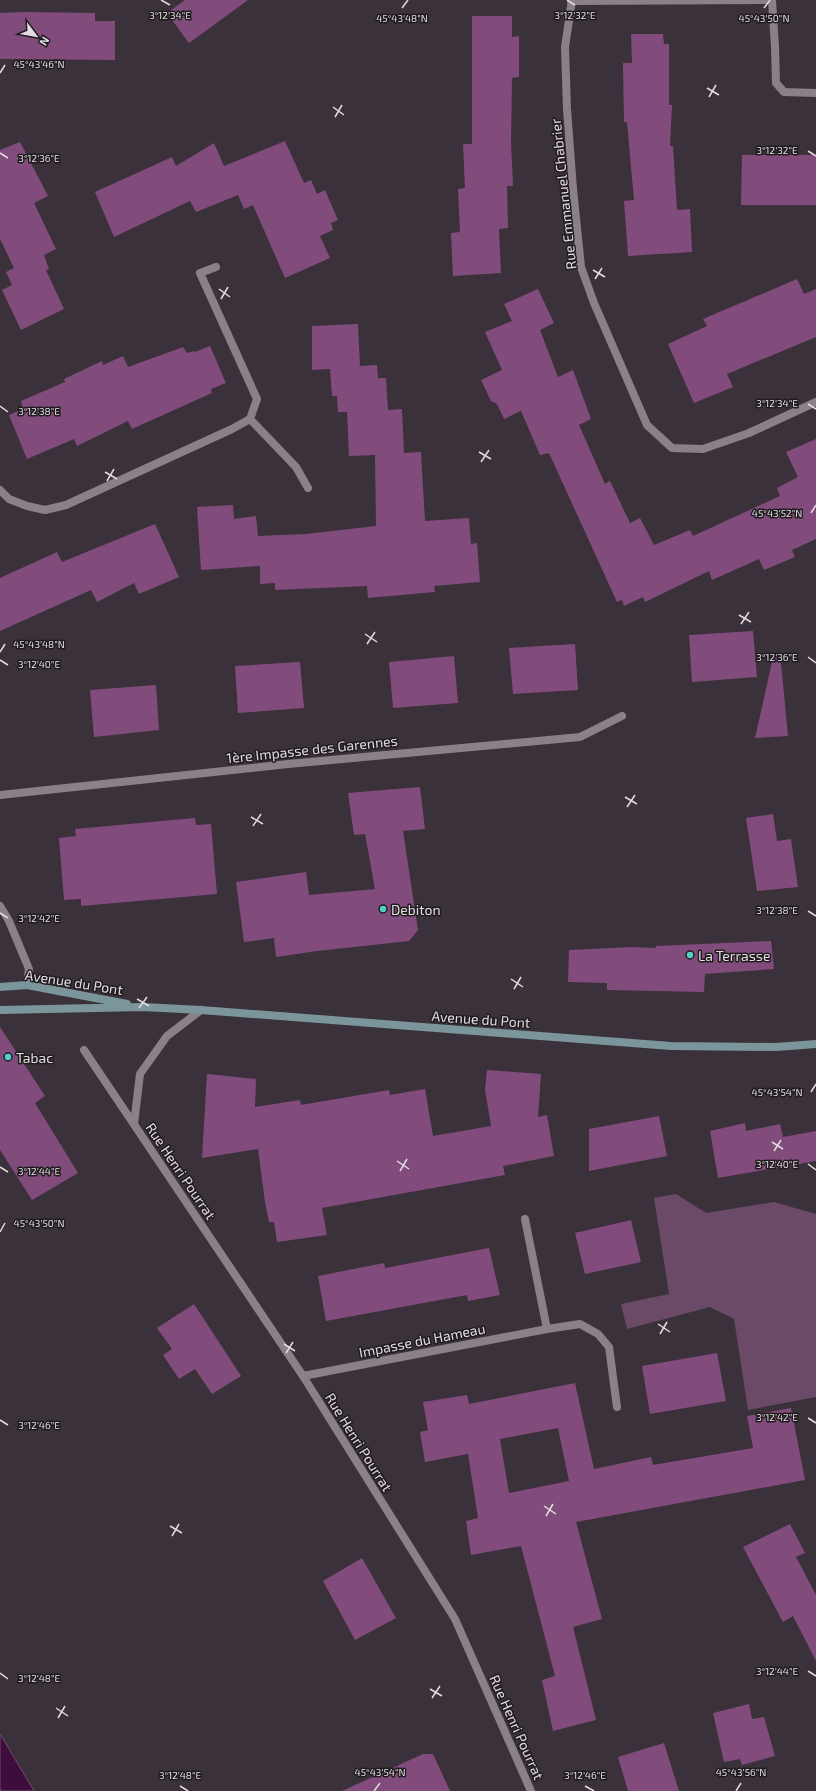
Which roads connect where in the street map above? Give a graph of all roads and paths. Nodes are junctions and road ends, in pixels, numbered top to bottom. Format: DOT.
graph roads {
  1 [pos="572,0"];
  2 [pos="772,0"];
  3 [pos="816,93"];
  4 [pos="216,267"];
  5 [pos="816,402"];
  6 [pos="250,419"];
  7 [pos="308,488"];
  8 [pos="0,490"];
  9 [pos="622,716"];
  10 [pos="0,795"];
  11 [pos="0,906"];
  12 [pos="27,985"];
  13 [pos="0,987"];
  14 [pos="143,1007"];
  15 [pos="0,1010"];
  16 [pos="201,1010"];
  17 [pos="816,1044"];
  18 [pos="84,1050"];
  19 [pos="134,1124"];
  20 [pos="526,1219"];
  21 [pos="547,1329"];
  22 [pos="303,1376"];
  23 [pos="617,1407"];
  24 [pos="531,1791"];
  1 -- 2 [label="street, Rue Emmanuel Chabrier"];
  1 -- 5 [label="street, Rue Emmanuel Chabrier"];
  2 -- 3 [label="street, Rue Emmanuel Chabrier"];
  4 -- 6 [label="street"];
  6 -- 7 [label="street"];
  6 -- 8 [label="street"];
  9 -- 10 [label="street, 1ère Impasse des Garennes"];
  11 -- 12 [label="street"];
  12 -- 13 [label="main road, Avenue du Pont"];
  12 -- 14 [label="main road, Avenue du Pont"];
  14 -- 15 [label="main road, Avenue du Pont"];
  14 -- 16 [label="main road, Avenue du Pont"];
  16 -- 17 [label="main road, Avenue du Pont"];
  16 -- 19 [label="street, Rue Henri Pourrat"];
  18 -- 19 [label="street, Rue Henri Pourrat"];
  19 -- 22 [label="street, Rue Henri Pourrat"];
  20 -- 21 [label="street"];
  21 -- 22 [label="street, Impasse du Hameau"];
  21 -- 23 [label="street, Impasse du Hameau"];
  22 -- 24 [label="street, Rue Henri Pourrat"];
}
